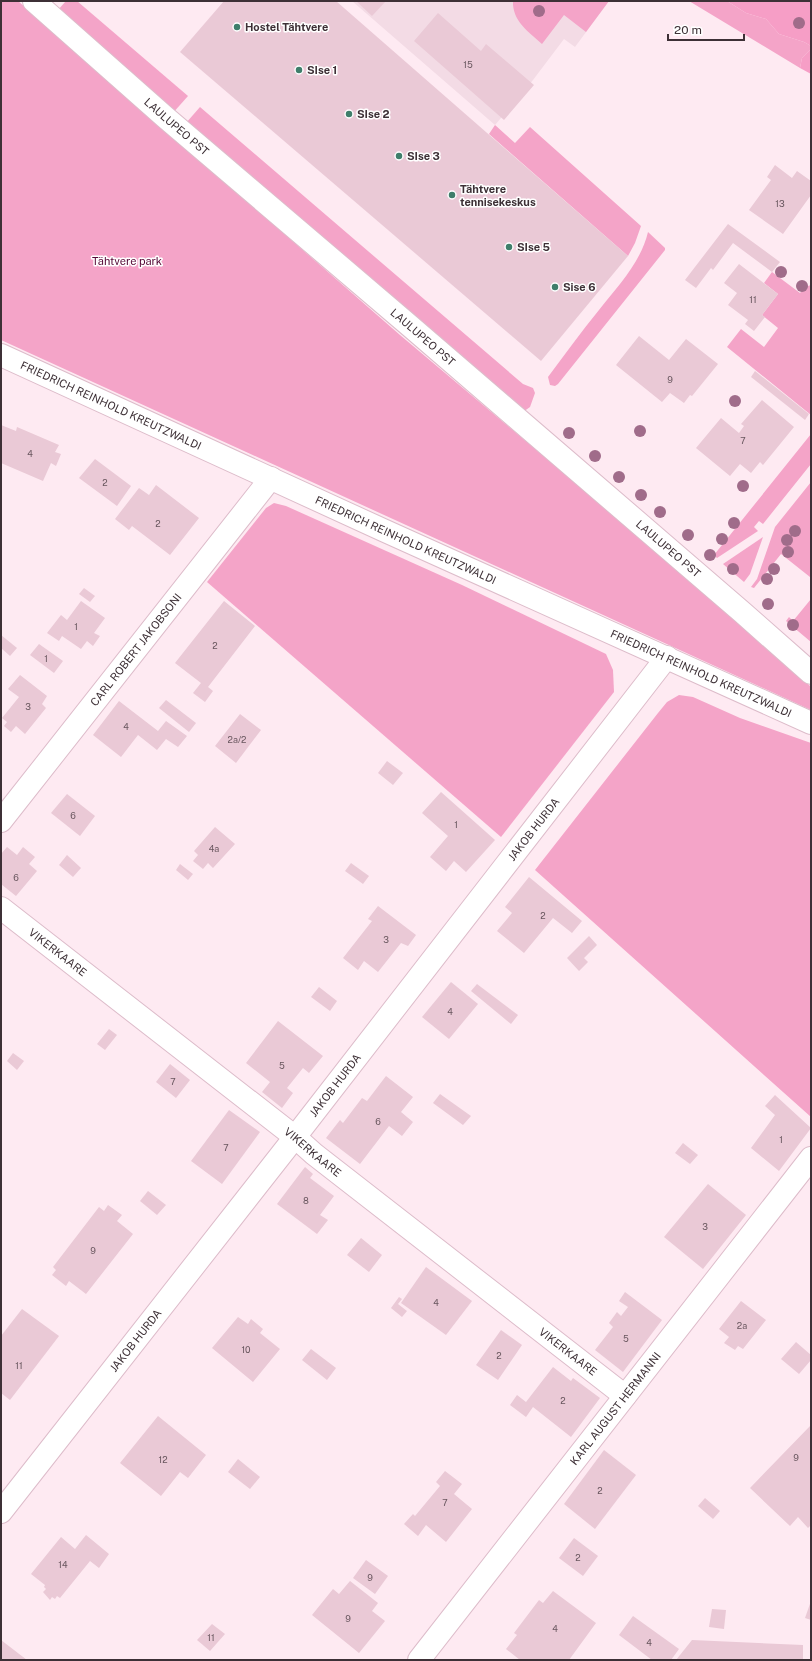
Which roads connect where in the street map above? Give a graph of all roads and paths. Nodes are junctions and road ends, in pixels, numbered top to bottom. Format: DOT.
graph roads {
  1 [pos="34,1"];
  2 [pos="1,355"];
  3 [pos="271,478"];
  4 [pos="667,657"];
  5 [pos="811,674"];
  6 [pos="811,723"];
  7 [pos="1,821"];
  8 [pos="1,908"];
  9 [pos="295,1137"];
  10 [pos="811,1158"];
  11 [pos="625,1396"];
  12 [pos="1,1512"];
  13 [pos="419,1660"];
  1 -- 5 [label="street, LAULUPEO PST"];
  2 -- 3 [label="street, FRIEDRICH REINHOLD KREUTZWALDI"];
  3 -- 4 [label="street, FRIEDRICH REINHOLD KREUTZWALDI"];
  3 -- 7 [label="street, CARL ROBERT JAKOBSONI"];
  4 -- 6 [label="street, FRIEDRICH REINHOLD KREUTZWALDI"];
  4 -- 9 [label="street, JAKOB HURDA"];
  8 -- 9 [label="street, VIKERKAARE"];
  9 -- 11 [label="street, VIKERKAARE"];
  9 -- 12 [label="street, JAKOB HURDA"];
  10 -- 11 [label="street, KARL AUGUST HERMANNI"];
  11 -- 13 [label="street, KARL AUGUST HERMANNI"];
}
